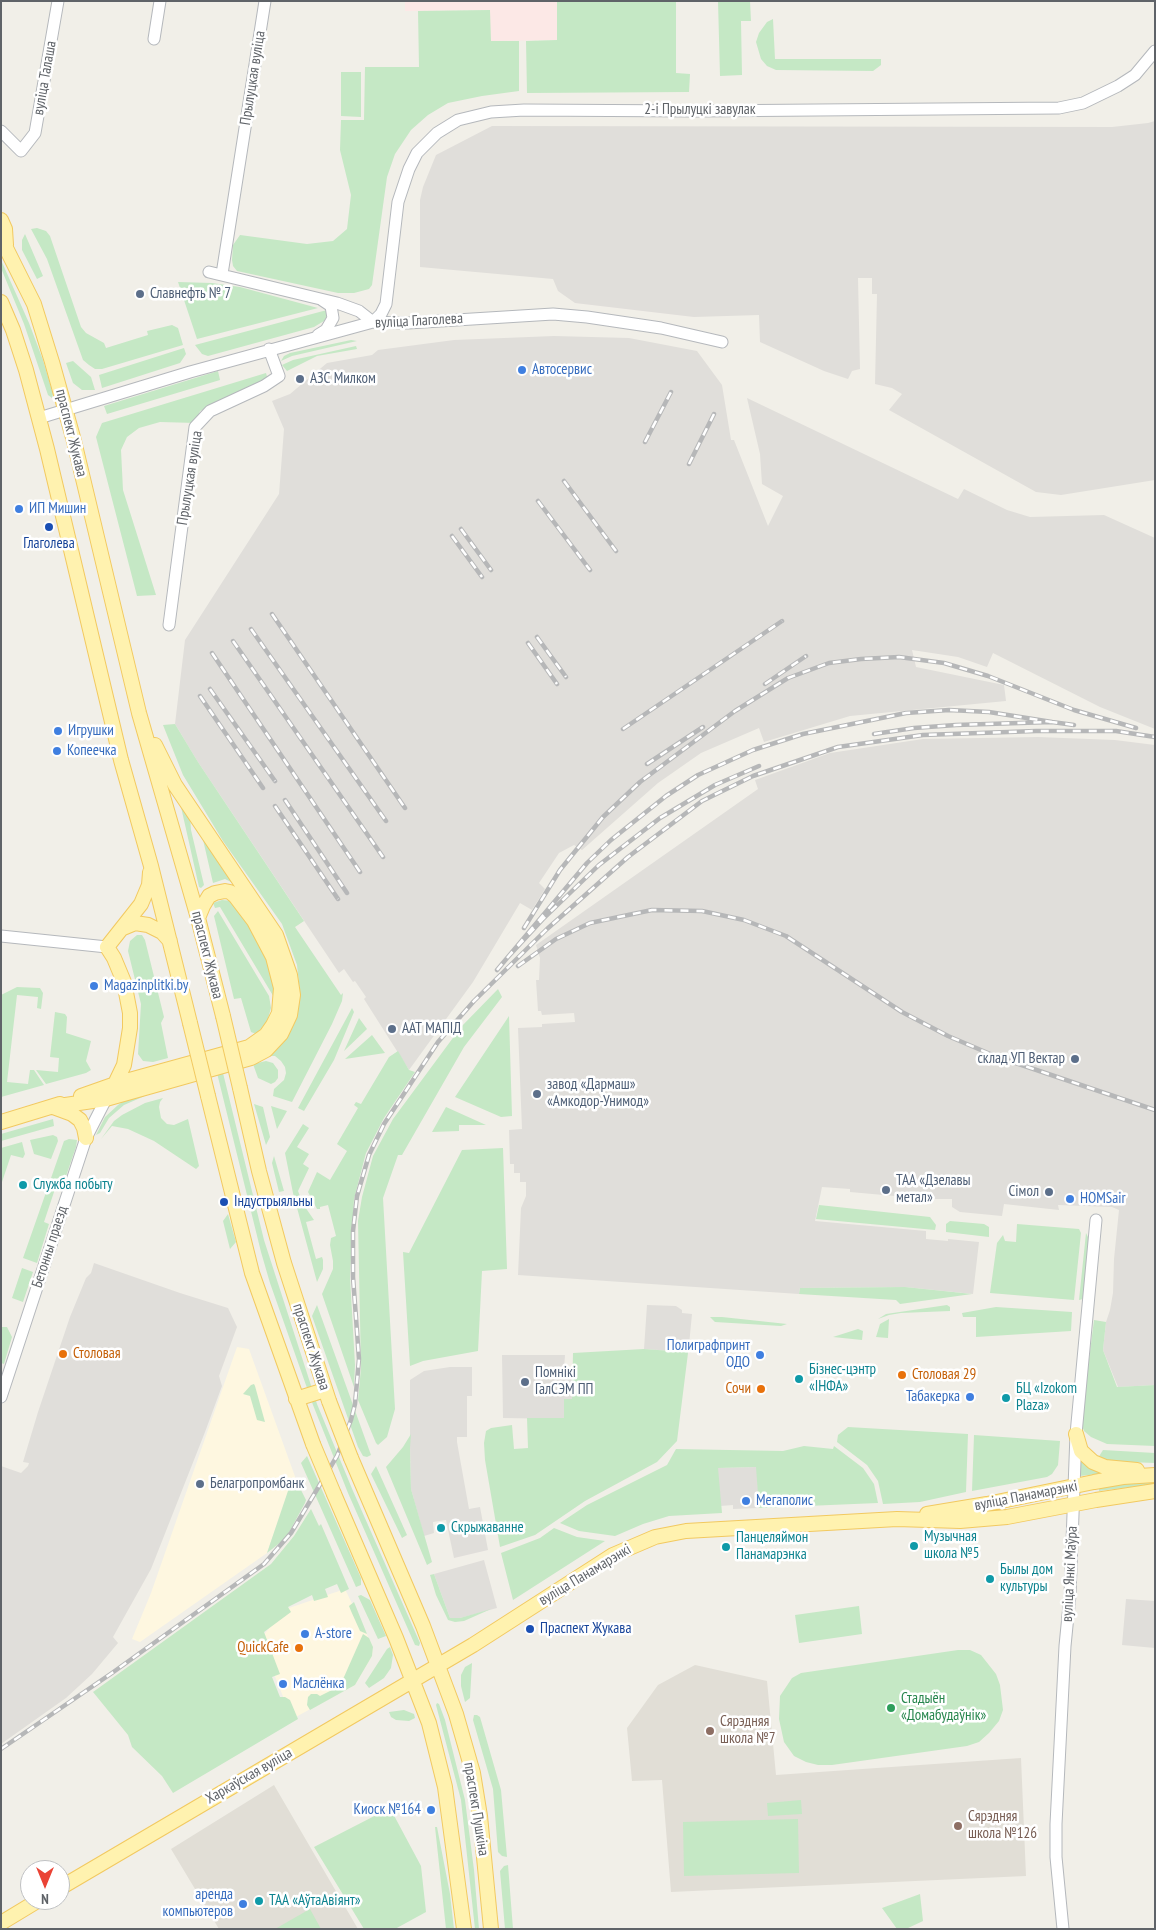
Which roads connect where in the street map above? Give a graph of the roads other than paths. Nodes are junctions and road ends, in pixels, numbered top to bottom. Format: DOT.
graph roads {
  1 [pos="58,1"];
  2 [pos="160,1"];
  3 [pos="265,1"];
  4 [pos="154,39"];
  5 [pos="1155,51"];
  6 [pos="1,131"];
  7 [pos="1,220"];
  8 [pos="3,242"];
  9 [pos="209,272"];
  10 [pos="222,274"];
  11 [pos="317,298"];
  12 [pos="1,302"];
  13 [pos="373,322"];
  14 [pos="314,337"];
  15 [pos="722,342"];
  16 [pos="269,350"];
  17 [pos="66,409"];
  18 [pos="39,418"];
  19 [pos="169,625"];
  20 [pos="139,712"];
  21 [pos="151,866"];
  22 [pos="198,918"];
  23 [pos="122,928"];
  24 [pos="1,936"];
  25 [pos="170,940"];
  26 [pos="107,947"];
  27 [pos="124,1066"];
  28 [pos="139,1077"];
  29 [pos="115,1084"];
  30 [pos="131,1092"];
  31 [pos="106,1099"];
  32 [pos="52,1107"];
  33 [pos="1,1122"];
  34 [pos="86,1138"];
  35 [pos="1096,1220"];
  36 [pos="327,1395"];
  37 [pos="1,1397"];
  38 [pos="296,1399"];
  39 [pos="1076,1434"];
  40 [pos="1155,1473"];
  41 [pos="1072,1486"];
  42 [pos="1155,1491"];
  43 [pos="1072,1504"];
  44 [pos="897,1519"];
  45 [pos="438,1664"];
  46 [pos="413,1679"];
  47 [pos="70,1882"];
  48 [pos="22,1910"];
  49 [pos="1,1923"];
  50 [pos="464,1929"];
  51 [pos="491,1929"];
  52 [pos="1063,1929"];
  1 -- 6 [label="street, вуліца Талаша"];
  2 -- 4 [label="street"];
  3 -- 10 [label="street, Прылуцкая вуліца"];
  5 -- 13 [label="street, 2-і Прылуцкі завулак"];
  7 -- 8 [label="main road, праспект Жукава"];
  8 -- 17 [label="main road, праспект Жукава"];
  9 -- 10 [label="street"];
  10 -- 11 [label="street"];
  11 -- 13 [label="street"];
  11 -- 14 [label="street"];
  12 -- 18 [label="main road, праспект Жукава"];
  13 -- 14 [label="street, вуліца Глаголева"];
  13 -- 15 [label="street, вуліца Глаголева"];
  14 -- 16 [label="street, вуліца Глаголева"];
  16 -- 17 [label="street, вуліца Глаголева"];
  16 -- 19 [label="street, Прылуцкая вуліца"];
  17 -- 18 [label="street"];
  17 -- 20 [label="main road, праспект Жукава"];
  18 -- 21 [label="main road, праспект Жукава"];
  20 -- 22 [label="main road, праспект Жукава"];
  20 -- 30 [label="main road"];
  21 -- 23 [label="main road"];
  21 -- 25 [label="main road, праспект Жукава"];
  22 -- 28 [label="main road"];
  22 -- 36 [label="main road, праспект Жукава, bridge"];
  23 -- 25 [label="main road"];
  23 -- 26 [label="main road"];
  24 -- 26 [label="street"];
  25 -- 38 [label="main road, праспект Жукава, bridge"];
  26 -- 27 [label="main road"];
  27 -- 28 [label="main road"];
  27 -- 29 [label="main road"];
  28 -- 29 [label="main road"];
  29 -- 30 [label="main road"];
  29 -- 31 [label="main road"];
  29 -- 32 [label="main road"];
  30 -- 31 [label="main road"];
  31 -- 32 [label="main road"];
  31 -- 34 [label="street, Бетонны праезд"];
  32 -- 33 [label="main road"];
  32 -- 34 [label="main road"];
  34 -- 37 [label="street, Бетонны праезд"];
  35 -- 39 [label="street, вуліца Янкі Маўра"];
  36 -- 38 [label="main road"];
  36 -- 45 [label="main road, праспект Жукава, bridge"];
  38 -- 46 [label="main road, праспект Жукава, bridge"];
  39 -- 40 [label="main road"];
  39 -- 41 [label="street, вуліца Янкі Маўра"];
  40 -- 41 [label="main road, вуліца Панамарэнкі"];
  41 -- 43 [label="street, вуліца Янкі Маўра"];
  41 -- 44 [label="main road, вуліца Панамарэнкі"];
  42 -- 43 [label="main road, вуліца Панамарэнкі"];
  43 -- 44 [label="main road, вуліца Панамарэнкі"];
  43 -- 52 [label="street, вуліца Янкі Маўра"];
  44 -- 45 [label="main road, вуліца Панамарэнкі"];
  45 -- 46 [label="main road, Харкаўская вуліца"];
  45 -- 51 [label="main road, праспект Пушкіна"];
  46 -- 47 [label="main road, Харкаўская вуліца"];
  46 -- 50 [label="main road, праспект Пушкіна"];
  48 -- 49 [label="main road"];
}
